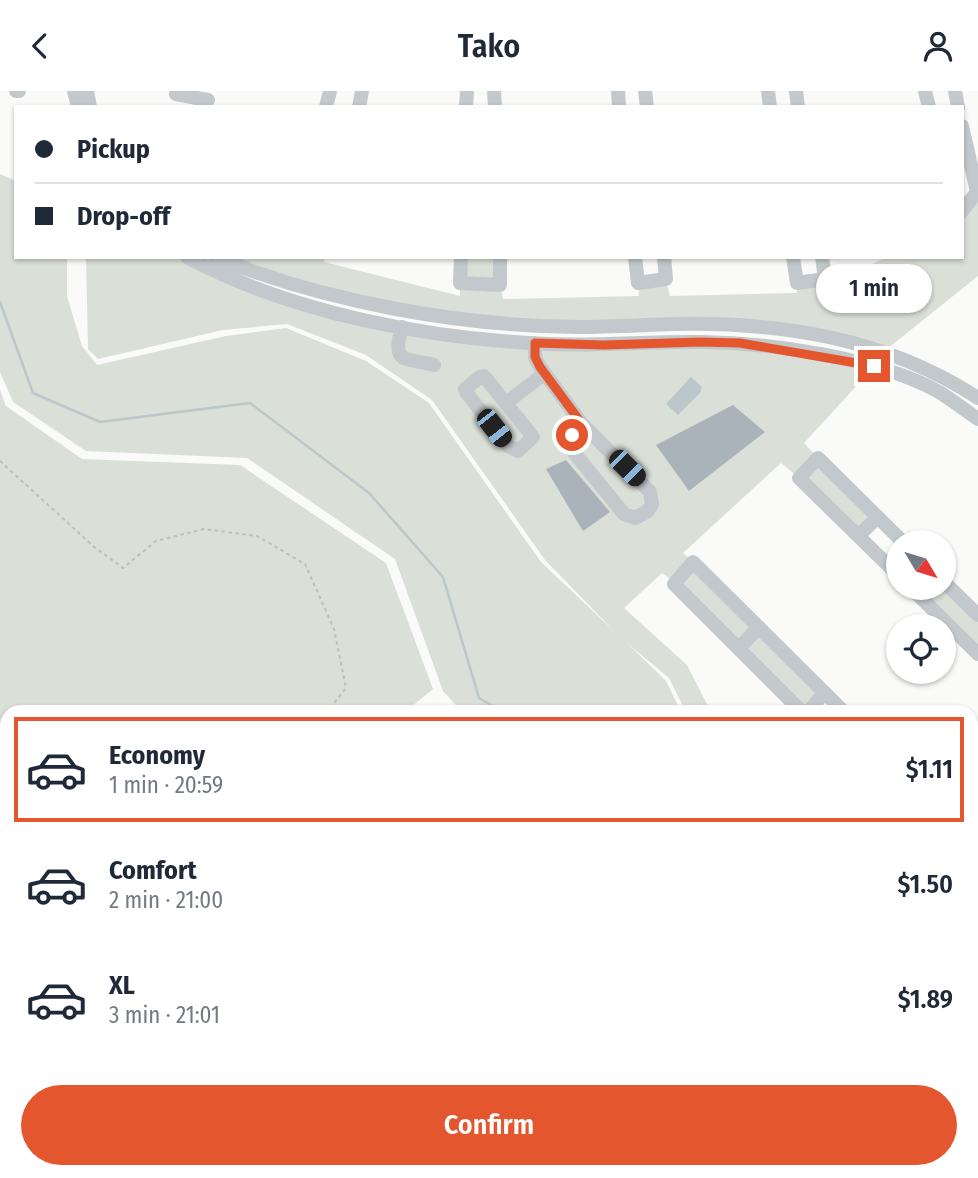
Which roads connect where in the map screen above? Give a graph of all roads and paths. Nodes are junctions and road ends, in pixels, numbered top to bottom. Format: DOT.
graph roads {
  1 [pos="175,97"];
  2 [pos="208,99"];
  3 [pos="964,135"];
  4 [pos="964,208"];
  5 [pos="193,259"];
  6 [pos="218,259"];
  7 [pos="461,259"];
  8 [pos="500,259"];
  9 [pos="635,259"];
  10 [pos="664,259"];
  11 [pos="793,259"];
  12 [pos="822,259"];
  13 [pos="250,278"];
  14 [pos="402,327"];
  15 [pos="535,343"];
  16 [pos="878,349"];
  17 [pos="867,363"];
  18 [pos="427,367"];
  19 [pos="547,376"];
  20 [pos="978,398"];
  21 [pos="508,405"];
  22 [pos="978,419"];
  23 [pos="582,424"];
  24 [pos="0,461"];
  25 [pos="878,517"];
  26 [pos="891,530"];
  27 [pos="858,536"];
  28 [pos="886,563"];
  29 [pos="956,593"];
  30 [pos="928,600"];
  31 [pos="978,615"];
  32 [pos="759,627"];
  33 [pos="739,648"];
  34 [pos="978,653"];
  35 [pos="824,693"];
  36 [pos="333,705"];
  37 [pos="795,705"];
  38 [pos="814,705"];
  39 [pos="837,705"];
  1 -- 2 [label="street"];
  3 -- 4 [label="street"];
  5 -- 13 [label="street"];
  6 -- 13 [label="street"];
  7 -- 8 [label="street"];
  9 -- 10 [label="street"];
  11 -- 12 [label="street"];
  13 -- 14 [label="street"];
  13 -- 16 [label="street"];
  14 -- 15 [label="street"];
  14 -- 18 [label="street"];
  15 -- 17 [label="street"];
  15 -- 19 [label="street"];
  16 -- 17 [label="street"];
  16 -- 20 [label="street"];
  17 -- 22 [label="street"];
  19 -- 21 [label="street"];
  19 -- 23 [label="street"];
  21 -- 21 [label="street"];
  23 -- 23 [label="street"];
  24 -- 36 [label="path"];
  25 -- 26 [label="street"];
  25 -- 27 [label="street"];
  25 -- 27 [label="street"];
  27 -- 28 [label="street"];
  29 -- 31 [label="street"];
  30 -- 34 [label="street"];
  32 -- 33 [label="street"];
  32 -- 33 [label="street"];
  32 -- 35 [label="street"];
  33 -- 37 [label="street"];
  35 -- 38 [label="street"];
  35 -- 39 [label="street"];
}
